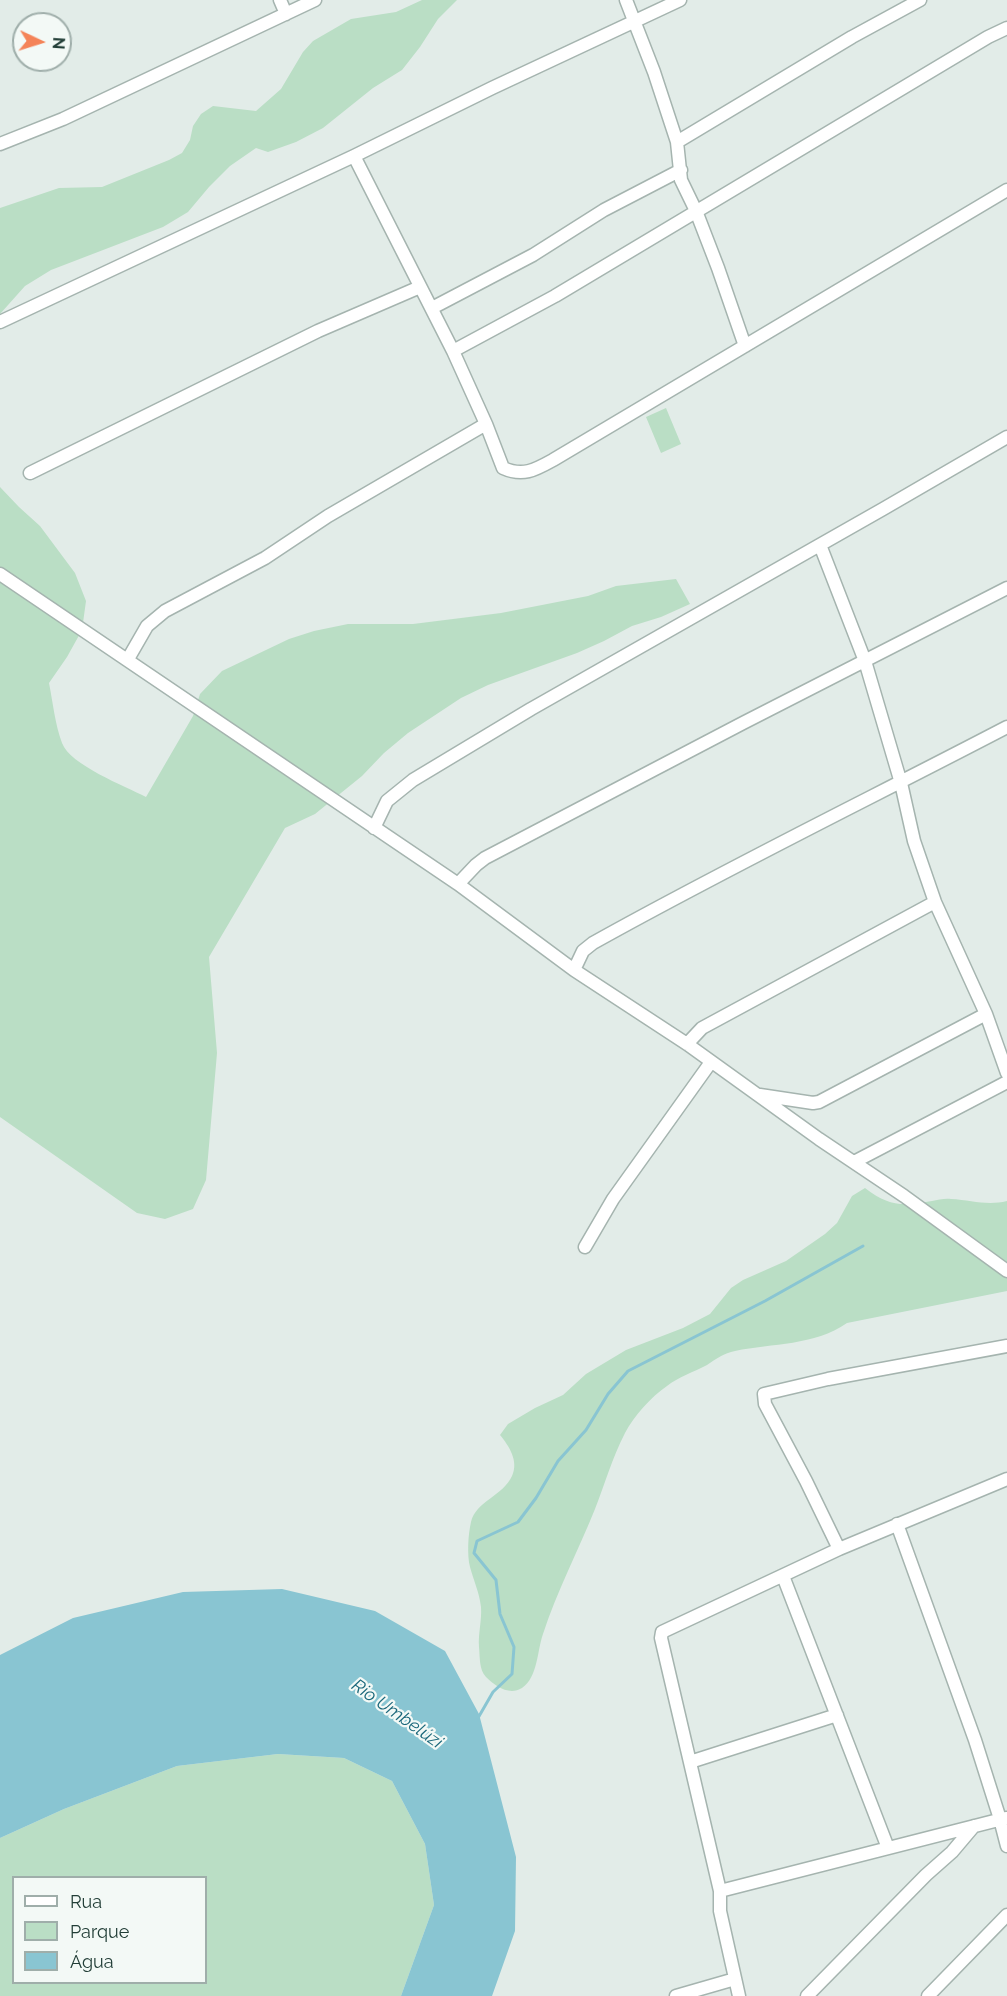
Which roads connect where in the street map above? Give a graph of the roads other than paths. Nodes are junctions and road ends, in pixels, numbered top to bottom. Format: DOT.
graph roads {
  1 [pos="280,0"];
  2 [pos="315,0"];
  3 [pos="626,0"];
  4 [pos="680,0"];
  5 [pos="920,0"];
  6 [pos="286,14"];
  7 [pos="634,20"];
  8 [pos="1007,28"];
  9 [pos="677,142"];
  10 [pos="0,144"];
  11 [pos="354,156"];
  12 [pos="681,170"];
  13 [pos="1007,190"];
  14 [pos="696,211"];
  15 [pos="420,287"];
  16 [pos="432,308"];
  17 [pos="0,322"];
  18 [pos="745,346"];
  19 [pos="453,351"];
  20 [pos="486,424"];
  21 [pos="1007,436"];
  22 [pos="30,474"];
  23 [pos="820,545"];
  24 [pos="0,574"];
  25 [pos="1007,588"];
  26 [pos="128,659"];
  27 [pos="865,662"];
  28 [pos="1007,727"];
  29 [pos="901,783"];
  30 [pos="374,828"];
  31 [pos="458,884"];
  32 [pos="935,902"];
  33 [pos="574,970"];
  34 [pos="986,1014"];
  35 [pos="687,1044"];
  36 [pos="711,1062"];
  37 [pos="1007,1073"];
  38 [pos="1007,1082"];
  39 [pos="756,1095"];
  40 [pos="854,1162"];
  41 [pos="585,1247"];
  42 [pos="1007,1271"];
  43 [pos="1007,1346"];
  44 [pos="1007,1479"];
  45 [pos="897,1524"];
  46 [pos="839,1549"];
  47 [pos="783,1576"];
  48 [pos="837,1715"];
  49 [pos="690,1762"];
  50 [pos="1004,1818"];
  51 [pos="974,1826"];
  52 [pos="1007,1846"];
  53 [pos="888,1848"];
  54 [pos="720,1892"];
  55 [pos="1007,1915"];
  56 [pos="735,1979"];
  57 [pos="676,1996"];
  58 [pos="738,1996"];
  59 [pos="807,1996"];
  60 [pos="928,1996"];
  1 -- 6 [label="street"];
  2 -- 6 [label="street"];
  3 -- 7 [label="street"];
  4 -- 7 [label="street"];
  5 -- 9 [label="street"];
  6 -- 10 [label="street"];
  7 -- 9 [label="street"];
  7 -- 11 [label="street"];
  8 -- 14 [label="street"];
  9 -- 12 [label="street"];
  11 -- 15 [label="street"];
  11 -- 17 [label="street"];
  12 -- 14 [label="street"];
  12 -- 16 [label="street"];
  13 -- 18 [label="street"];
  14 -- 18 [label="street"];
  14 -- 19 [label="street"];
  15 -- 16 [label="street"];
  15 -- 22 [label="street"];
  16 -- 19 [label="street"];
  18 -- 20 [label="street"];
  19 -- 20 [label="street"];
  20 -- 26 [label="street"];
  21 -- 23 [label="street"];
  23 -- 27 [label="street"];
  23 -- 30 [label="street"];
  24 -- 26 [label="street"];
  25 -- 27 [label="street"];
  26 -- 30 [label="street"];
  27 -- 29 [label="street"];
  27 -- 31 [label="street"];
  28 -- 29 [label="street"];
  29 -- 32 [label="street"];
  29 -- 33 [label="street"];
  30 -- 31 [label="street"];
  31 -- 33 [label="street"];
  32 -- 34 [label="street"];
  32 -- 35 [label="street"];
  33 -- 35 [label="street"];
  34 -- 37 [label="street"];
  34 -- 39 [label="street"];
  35 -- 36 [label="street"];
  36 -- 39 [label="street"];
  36 -- 41 [label="street"];
  38 -- 40 [label="street"];
  39 -- 40 [label="street"];
  40 -- 42 [label="street"];
  43 -- 46 [label="street"];
  44 -- 45 [label="street"];
  45 -- 46 [label="street"];
  45 -- 50 [label="street"];
  46 -- 47 [label="street"];
  47 -- 48 [label="street"];
  47 -- 49 [label="street"];
  48 -- 49 [label="street"];
  48 -- 53 [label="street"];
  49 -- 54 [label="street"];
  50 -- 51 [label="street"];
  50 -- 52 [label="street"];
  51 -- 53 [label="street"];
  51 -- 59 [label="street"];
  53 -- 54 [label="street"];
  54 -- 56 [label="street"];
  55 -- 60 [label="street"];
  56 -- 57 [label="street"];
  56 -- 58 [label="street"];
}
